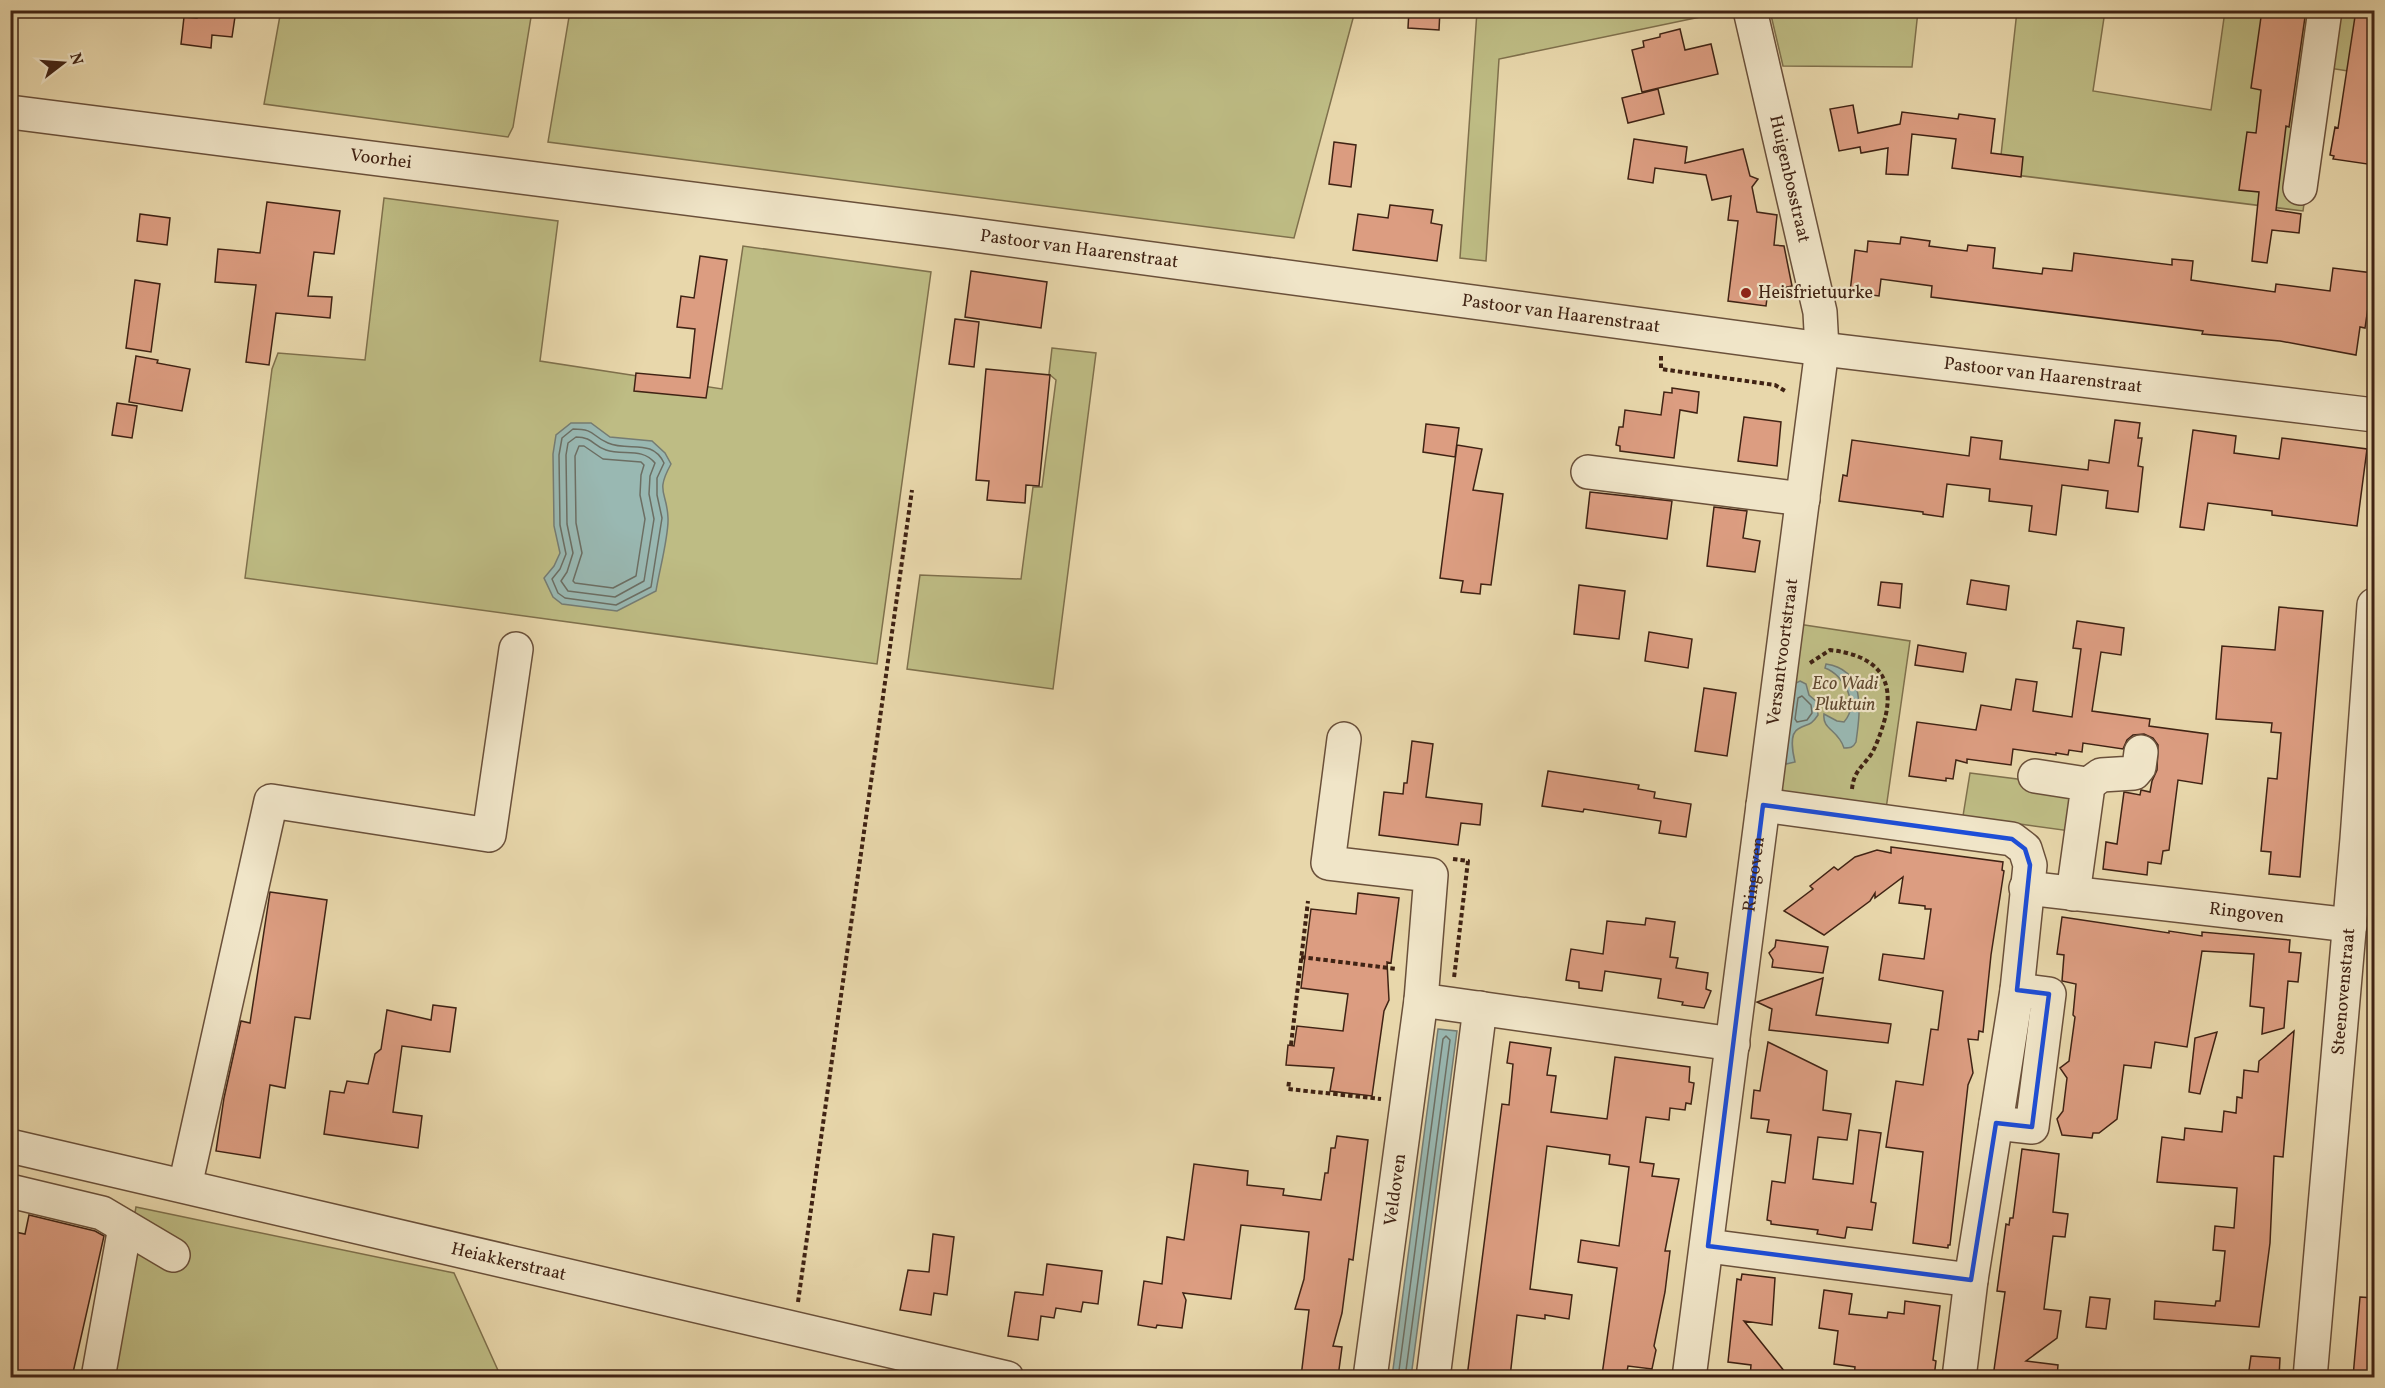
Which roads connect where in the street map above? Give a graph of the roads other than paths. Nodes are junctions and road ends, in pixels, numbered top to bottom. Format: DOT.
graph roads {
  1 [pos="1750,10"];
  2 [pos="2325,10"];
  3 [pos="10,112"];
  4 [pos="2300,188"];
  5 [pos="750,206"];
  6 [pos="1822,349"];
  7 [pos="2374,415"];
  8 [pos="1588,472"];
  9 [pos="1803,499"];
  10 [pos="2374,605"];
  11 [pos="516,650"];
  12 [pos="1344,739"];
  13 [pos="2141,752"];
  14 [pos="2035,776"];
  15 [pos="2083,788"];
  16 [pos="1763,805"];
  17 [pos="2366,840"];
  18 [pos="2026,888"];
  19 [pos="2073,894"];
  20 [pos="2350,926"];
  21 [pos="1421,1000"];
  22 [pos="1480,1008"];
  23 [pos="1733,1044"];
  24 [pos="10,1146"];
  25 [pos="185,1186"];
  26 [pos="10,1191"];
  27 [pos="125,1227"];
  28 [pos="1708,1246"];
  29 [pos="173,1255"];
  30 [pos="1971,1280"];
  31 [pos="98,1377"];
  32 [pos="1007,1377"];
  33 [pos="1370,1377"];
  34 [pos="1432,1377"];
  35 [pos="1689,1377"];
  36 [pos="1959,1377"];
  37 [pos="2310,1377"];
  1 -- 6 [label="street, Huigenbosstraat"];
  2 -- 4 [label="street"];
  3 -- 5 [label="street, Voorhei"];
  5 -- 6 [label="street, Pastoor van Haarenstraat"];
  6 -- 7 [label="street, Pastoor van Haarenstraat"];
  6 -- 9 [label="street, Versantvoortstraat"];
  8 -- 9 [label="street"];
  9 -- 16 [label="street, Versantvoortstraat"];
  10 -- 17 [label="street, Steenovenstraat"];
  11 -- 25 [label="street"];
  12 -- 21 [label="street, Veldoven"];
  13 -- 15 [label="street"];
  14 -- 15 [label="street"];
  15 -- 19 [label="street"];
  16 -- 18 [label="street"];
  16 -- 23 [label="street, Ringoven"];
  17 -- 20 [label="street, Steenovenstraat"];
  18 -- 19 [label="street, Ringoven"];
  18 -- 30 [label="street"];
  19 -- 20 [label="street, Ringoven"];
  20 -- 37 [label="street, Steenovenstraat"];
  21 -- 22 [label="street"];
  21 -- 33 [label="street, Veldoven"];
  22 -- 23 [label="street"];
  22 -- 34 [label="street"];
  23 -- 28 [label="street, Ringoven"];
  24 -- 25 [label="street, Heiakkerstraat"];
  25 -- 32 [label="street, Heiakkerstraat"];
  26 -- 27 [label="street"];
  27 -- 29 [label="street"];
  27 -- 31 [label="street"];
  28 -- 30 [label="street"];
  28 -- 35 [label="street, Ringoven"];
  30 -- 36 [label="street"];
}
